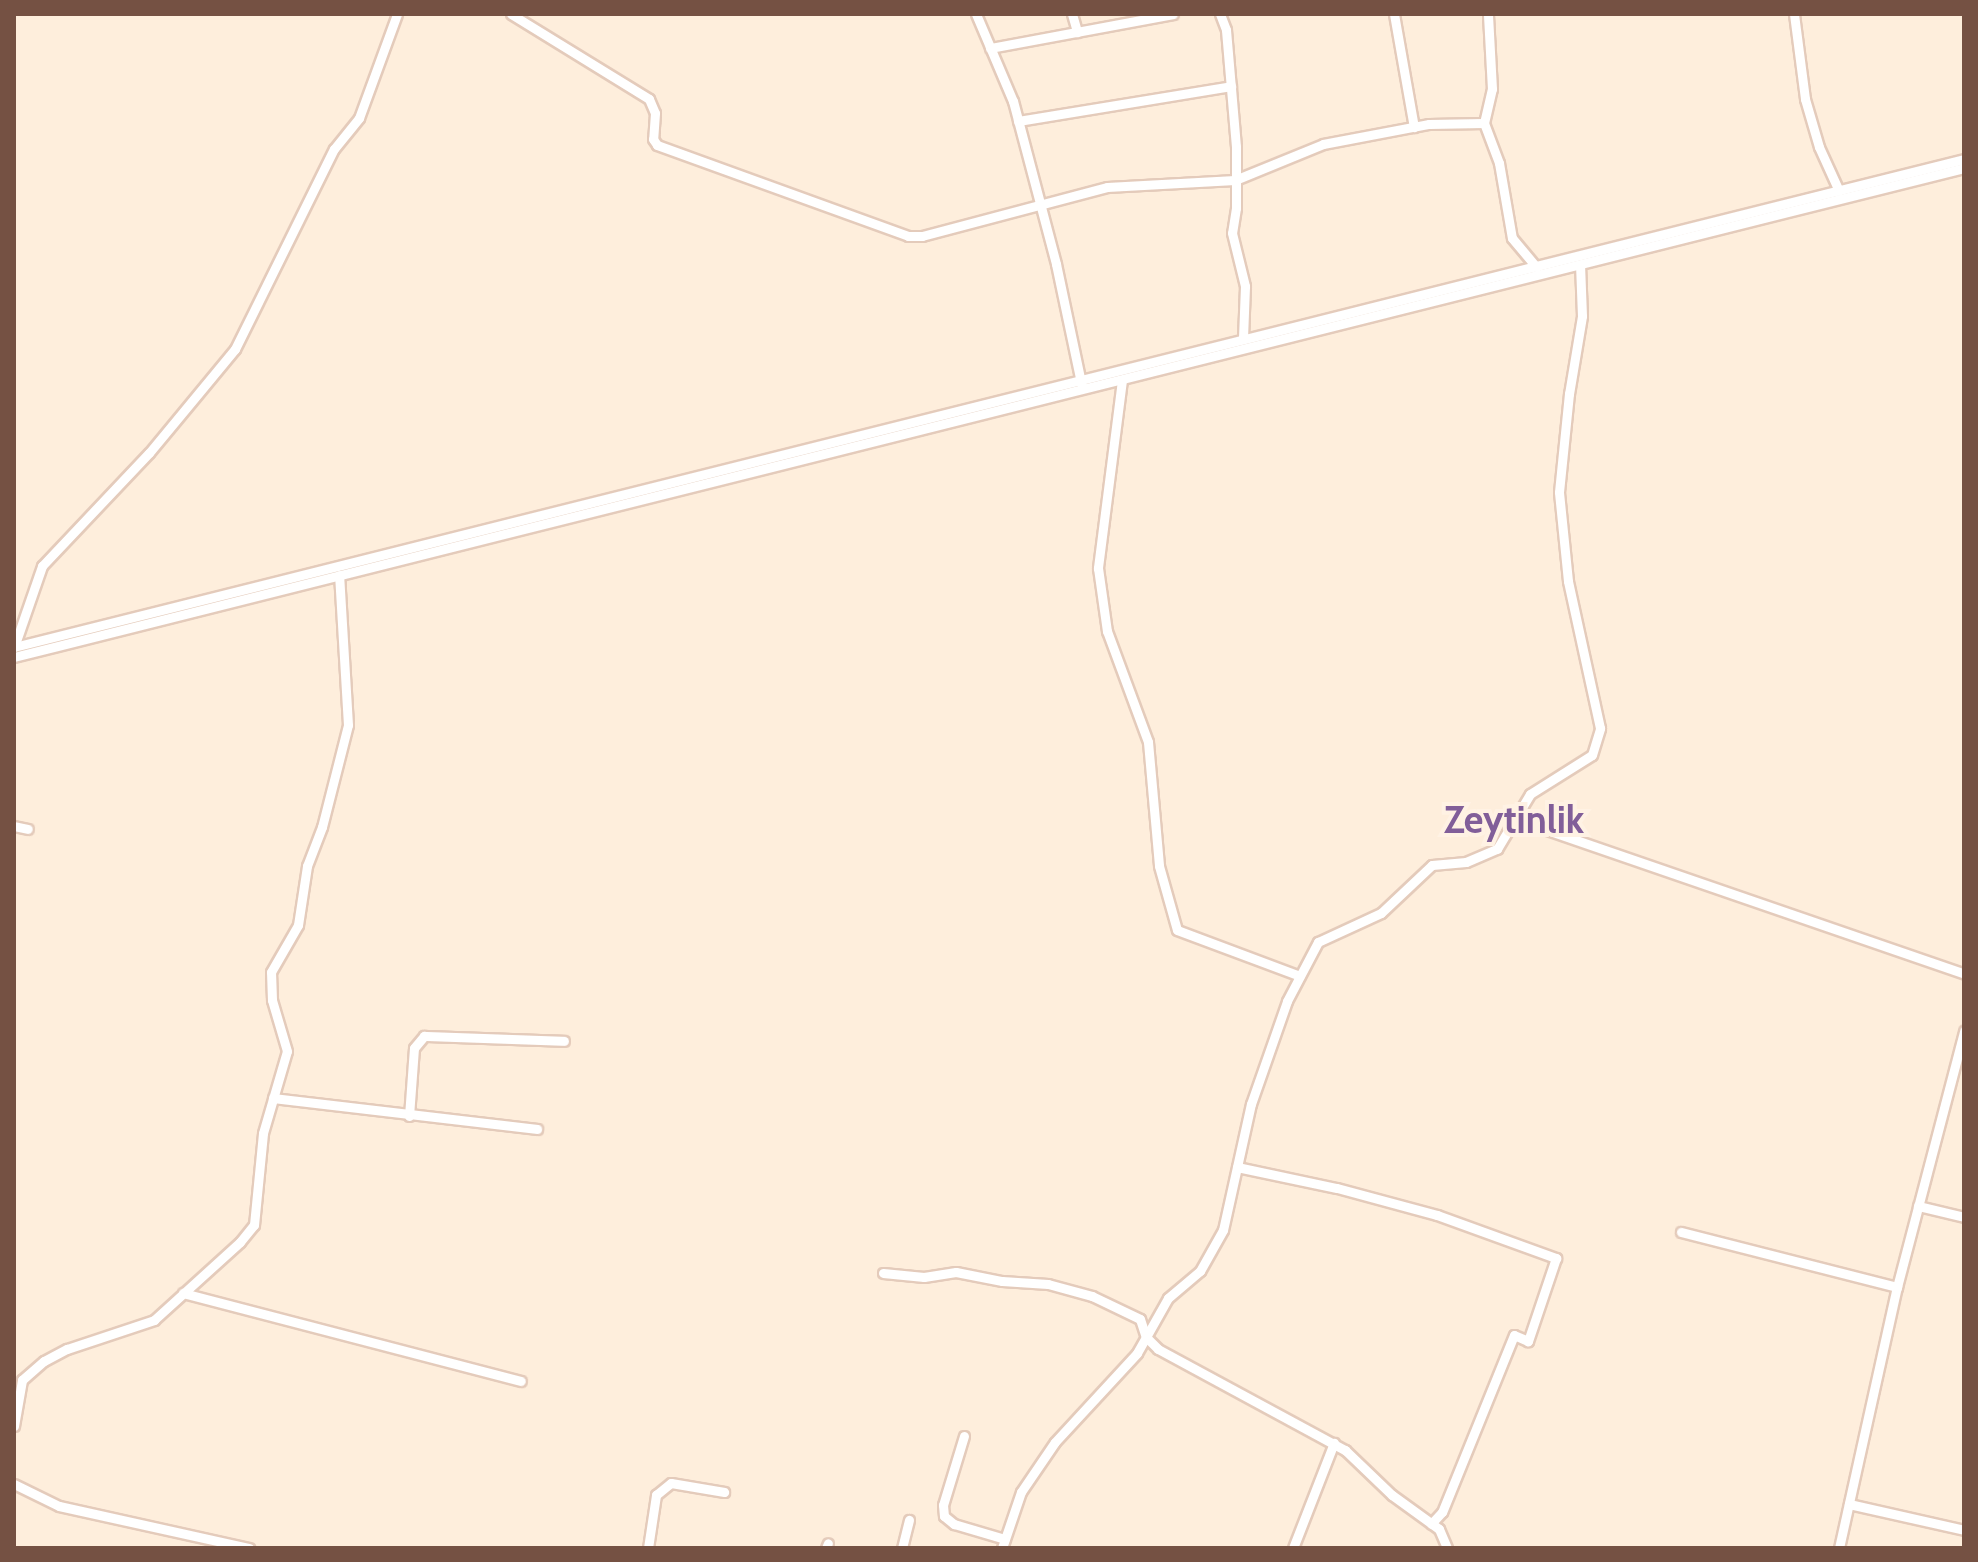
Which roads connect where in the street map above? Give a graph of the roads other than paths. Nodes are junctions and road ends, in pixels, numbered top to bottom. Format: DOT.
graph roads {
  1 [pos="397,14"];
  2 [pos="511,14"];
  3 [pos="976,14"];
  4 [pos="1072,14"];
  5 [pos="1173,14"];
  6 [pos="1220,14"];
  7 [pos="1394,14"];
  8 [pos="1488,14"];
  9 [pos="1794,14"];
  10 [pos="1077,32"];
  11 [pos="990,48"];
  12 [pos="1231,86"];
  13 [pos="1018,121"];
  14 [pos="1484,123"];
  15 [pos="1414,127"];
  16 [pos="1964,159"];
  17 [pos="1964,168"];
  18 [pos="1235,180"];
  19 [pos="1839,191"];
  20 [pos="1039,206"];
  21 [pos="1580,265"];
  22 [pos="1538,270"];
  23 [pos="1243,338"];
  24 [pos="1122,380"];
  25 [pos="1081,384"];
  26 [pos="339,575"];
  27 [pos="14,647"];
  28 [pos="14,657"];
  29 [pos="1512,818"];
  30 [pos="14,826"];
  31 [pos="28,829"];
  32 [pos="1964,974"];
  33 [pos="1300,976"];
  34 [pos="1964,1031"];
  35 [pos="564,1041"];
  36 [pos="273,1098"];
  37 [pos="409,1116"];
  38 [pos="537,1129"];
  39 [pos="1237,1167"];
  40 [pos="1918,1206"];
  41 [pos="1964,1217"];
  42 [pos="1681,1232"];
  43 [pos="883,1273"];
  44 [pos="1897,1287"];
  45 [pos="183,1293"];
  46 [pos="1146,1337"];
  47 [pos="521,1381"];
  48 [pos="14,1426"];
  49 [pos="964,1436"];
  50 [pos="1334,1443"];
  51 [pos="14,1484"];
  52 [pos="724,1492"];
  53 [pos="1849,1504"];
  54 [pos="909,1520"];
  55 [pos="1431,1524"];
  56 [pos="1964,1530"];
  57 [pos="1003,1544"];
  58 [pos="249,1548"];
  59 [pos="648,1548"];
  60 [pos="902,1548"];
  61 [pos="1293,1548"];
  62 [pos="1447,1548"];
  63 [pos="1839,1548"];
  1 -- 27 [label="street"];
  2 -- 20 [label="street"];
  3 -- 11 [label="street"];
  4 -- 10 [label="street"];
  5 -- 10 [label="street"];
  6 -- 12 [label="street"];
  7 -- 15 [label="street"];
  8 -- 14 [label="street"];
  9 -- 19 [label="street"];
  10 -- 11 [label="street"];
  11 -- 13 [label="street"];
  12 -- 13 [label="street"];
  12 -- 18 [label="street"];
  13 -- 20 [label="street"];
  14 -- 15 [label="street"];
  14 -- 22 [label="street"];
  15 -- 18 [label="street"];
  16 -- 19 [label="street"];
  17 -- 21 [label="street"];
  18 -- 20 [label="street"];
  18 -- 23 [label="street"];
  19 -- 22 [label="street"];
  20 -- 25 [label="street"];
  21 -- 22 [label="street"];
  21 -- 29 [label="street"];
  22 -- 23 [label="street"];
  22 -- 24 [label="street"];
  23 -- 25 [label="street"];
  24 -- 25 [label="street"];
  24 -- 33 [label="street"];
  25 -- 26 [label="street"];
  25 -- 27 [label="street"];
  26 -- 28 [label="street"];
  26 -- 36 [label="street"];
  29 -- 32 [label="street"];
  29 -- 33 [label="street"];
  30 -- 31 [label="street"];
  33 -- 39 [label="street"];
  34 -- 40 [label="street"];
  35 -- 37 [label="street"];
  36 -- 37 [label="street"];
  36 -- 45 [label="street"];
  37 -- 38 [label="street"];
  39 -- 46 [label="street"];
  39 -- 55 [label="street"];
  40 -- 41 [label="street"];
  40 -- 44 [label="street"];
  42 -- 44 [label="street"];
  43 -- 46 [label="street"];
  44 -- 53 [label="street"];
  45 -- 47 [label="street"];
  45 -- 48 [label="street"];
  46 -- 50 [label="street"];
  46 -- 57 [label="street"];
  49 -- 57 [label="street"];
  50 -- 55 [label="street"];
  50 -- 61 [label="street"];
  51 -- 58 [label="street"];
  52 -- 59 [label="street"];
  53 -- 56 [label="street"];
  53 -- 63 [label="street"];
  54 -- 60 [label="street"];
  55 -- 62 [label="street"];
}
